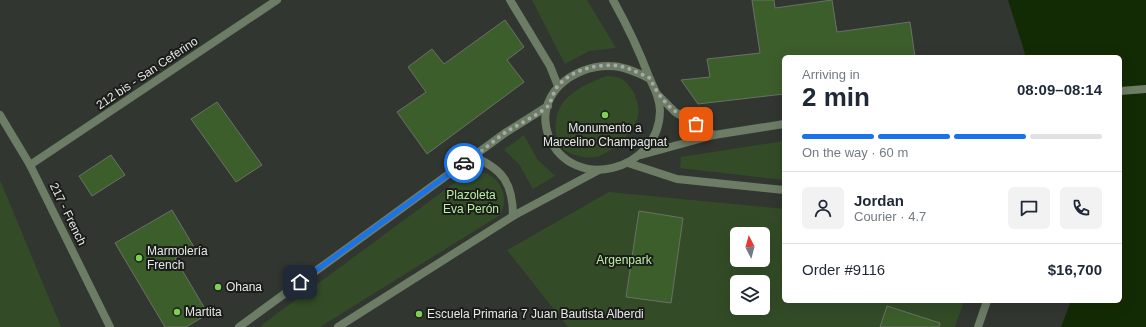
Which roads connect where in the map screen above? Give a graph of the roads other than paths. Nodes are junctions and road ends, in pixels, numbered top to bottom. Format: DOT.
graph roads {
  1 [pos="277,0"];
  2 [pos="510,0"];
  3 [pos="614,0"];
  4 [pos="650,78"];
  5 [pos="558,86"];
  6 [pos="1146,89"];
  7 [pos="1122,91"];
  8 [pos="657,93"];
  9 [pos="548,106"];
  10 [pos="0,115"];
  11 [pos="782,124"];
  12 [pos="714,134"];
  13 [pos="640,155"];
  14 [pos="474,157"];
  15 [pos="628,163"];
  16 [pos="30,165"];
  17 [pos="599,170"];
  18 [pos="782,190"];
  19 [pos="513,216"];
  20 [pos="986,303"];
  21 [pos="110,327"];
  22 [pos="239,327"];
  23 [pos="338,327"];
  24 [pos="978,327"];
  1 -- 16 [label="street, 212 bis - San Ceferino"];
  2 -- 5 [label="street"];
  3 -- 4 [label="street"];
  4 -- 5 [label="street"];
  4 -- 8 [label="street"];
  5 -- 9 [label="street"];
  6 -- 7 [label="street"];
  8 -- 12 [label="street"];
  8 -- 13 [label="street"];
  9 -- 14 [label="street"];
  9 -- 17 [label="street"];
  10 -- 16 [label="street, 217 - French"];
  11 -- 12 [label="street"];
  12 -- 13 [label="street"];
  13 -- 15 [label="street"];
  14 -- 19 [label="street"];
  14 -- 22 [label="street"];
  15 -- 17 [label="street"];
  15 -- 18 [label="street"];
  16 -- 21 [label="street, 217 - French"];
  17 -- 19 [label="street"];
  19 -- 23 [label="street"];
  20 -- 24 [label="street"];
}
